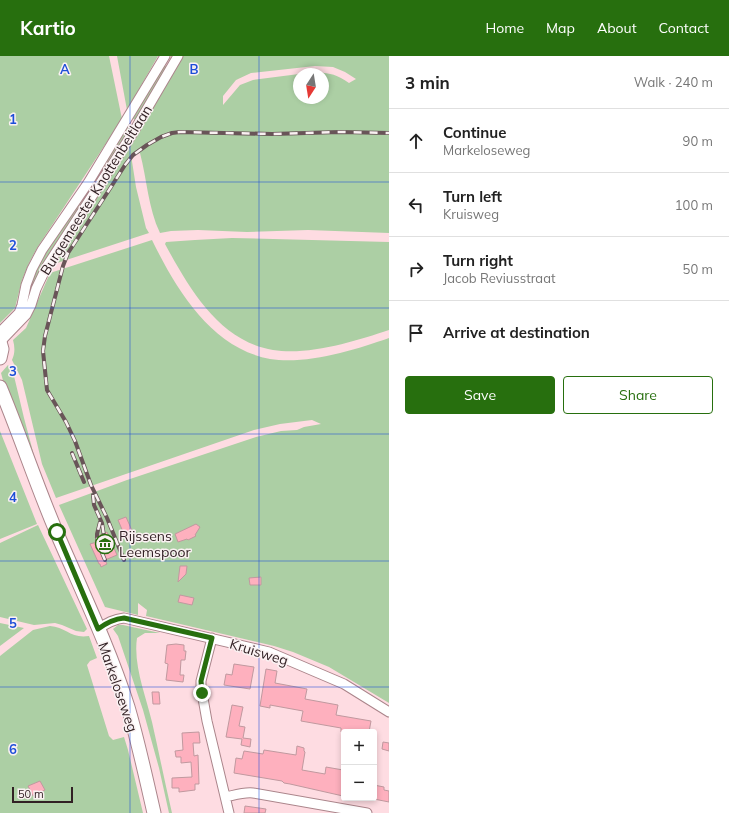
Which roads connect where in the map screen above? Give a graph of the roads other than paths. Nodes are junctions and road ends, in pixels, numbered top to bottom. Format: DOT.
graph roads {
  1 [pos="165,56"];
  2 [pos="178,56"];
  3 [pos="0,332"];
  4 [pos="0,342"];
  5 [pos="0,358"];
  6 [pos="0,387"];
  7 [pos="98,629"];
  8 [pos="212,638"];
  9 [pos="389,712"];
  10 [pos="226,797"];
  11 [pos="154,813"];
  12 [pos="229,813"];
  13 [pos="367,813"];
  1 -- 3 [label="street, Burgemeester Knottenbeltlaan"];
  2 -- 4 [label="street, Burgemeester Knottenbeltlaan"];
  4 -- 5 [label="main road"];
  6 -- 7 [label="main road, Markeloseweg"];
  7 -- 8 [label="street, Kruisweg"];
  7 -- 11 [label="main road, Markeloseweg"];
  8 -- 9 [label="street, Kruisweg"];
  8 -- 10 [label="street"];
  10 -- 12 [label="street"];
  10 -- 13 [label="street"];
}
